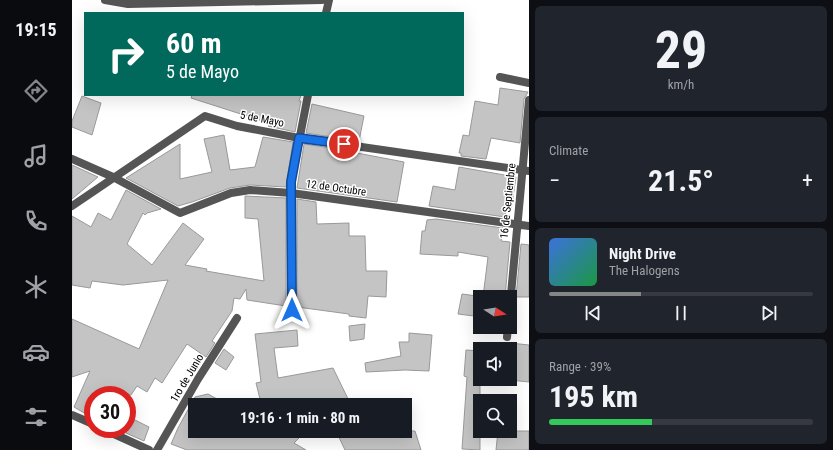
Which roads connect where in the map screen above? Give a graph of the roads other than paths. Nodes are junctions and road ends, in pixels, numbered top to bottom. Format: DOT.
graph roads {
  1 [pos="105,0"];
  2 [pos="322,0"];
  3 [pos="329,0"];
  4 [pos="326,12"];
  5 [pos="500,77"];
  6 [pos="529,83"];
  7 [pos="308,96"];
  8 [pos="529,100"];
  9 [pos="299,138"];
  10 [pos="72,159"];
  11 [pos="526,171"];
  12 [pos="113,177"];
  13 [pos="291,193"];
  14 [pos="72,206"];
  15 [pos="517,224"];
  16 [pos="529,226"];
  17 [pos="511,290"];
  18 [pos="292,310"];
  19 [pos="237,318"];
  20 [pos="507,334"];
  21 [pos="507,337"];
  22 [pos="72,415"];
  23 [pos="84,420"];
  24 [pos="123,438"];
  25 [pos="149,450"];
  26 [pos="158,450"];
  1 -- 2 [label="street"];
  3 -- 4 [label="street"];
  5 -- 6 [label="street"];
  7 -- 9 [label="street"];
  8 -- 11 [label="street, 16 de Septiembre"];
  9 -- 11 [label="street, 5 de Mayo"];
  9 -- 12 [label="street, 5 de Mayo"];
  9 -- 13 [label="street"];
  10 -- 12 [label="street, 12 de Octubre"];
  11 -- 15 [label="street, 16 de Septiembre"];
  12 -- 13 [label="street, 12 de Octubre"];
  12 -- 14 [label="street, 5 de Mayo"];
  13 -- 15 [label="street, 12 de Octubre"];
  13 -- 18 [label="street"];
  15 -- 16 [label="street, 12 de Octubre"];
  15 -- 17 [label="street, 16 de Septiembre"];
  19 -- 26 [label="street, 1ro de Junio"];
  20 -- 21 [label="street"];
  22 -- 23 [label="street"];
  24 -- 25 [label="street"];
}
